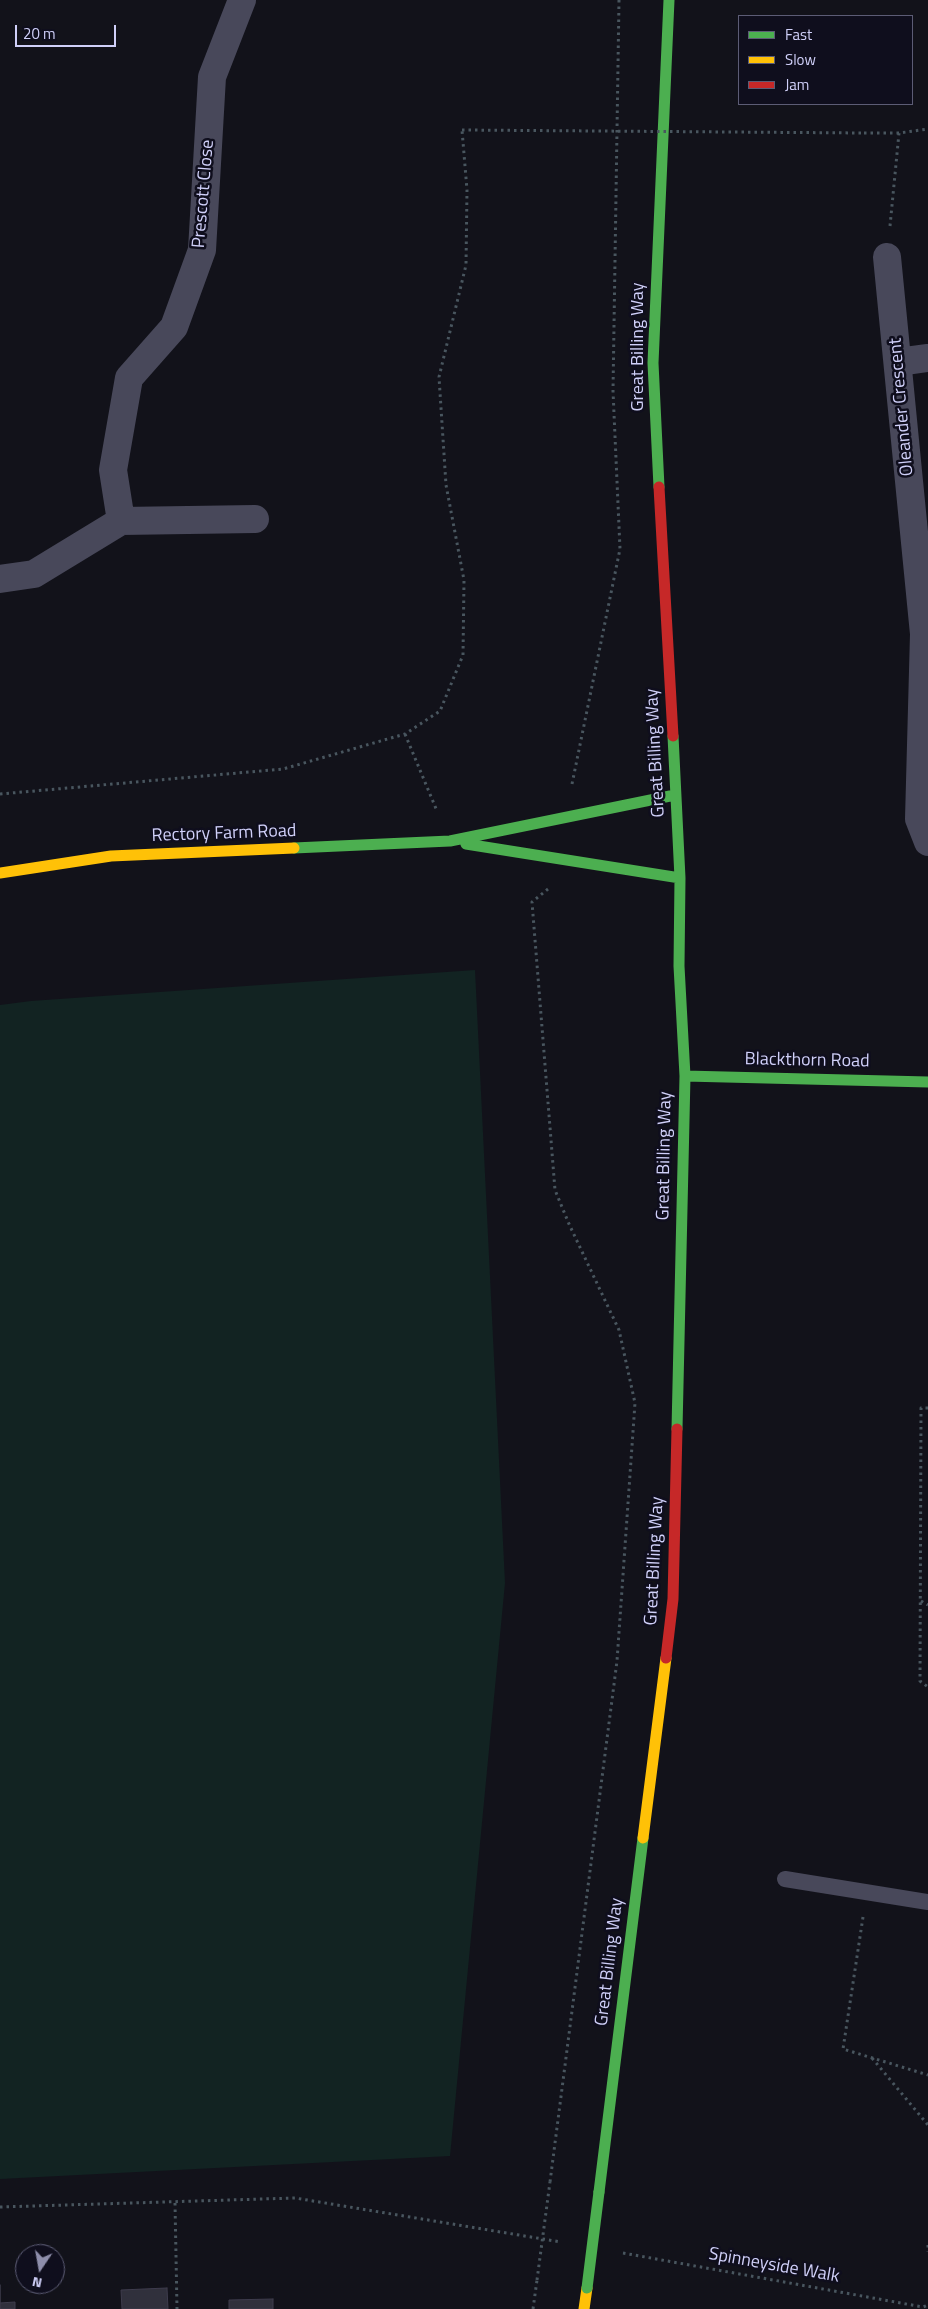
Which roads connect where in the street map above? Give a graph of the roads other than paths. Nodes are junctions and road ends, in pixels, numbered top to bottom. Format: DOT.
graph roads {
  1 [pos="242,0"];
  2 [pos="670,0"];
  3 [pos="887,257"];
  4 [pos="928,358"];
  5 [pos="898,362"];
  6 [pos="255,519"];
  7 [pos="121,521"];
  8 [pos="923,557"];
  9 [pos="0,579"];
  10 [pos="675,795"];
  11 [pos="450,841"];
  12 [pos="928,842"];
  13 [pos="0,873"];
  14 [pos="680,878"];
  15 [pos="685,1076"];
  16 [pos="928,1082"];
  17 [pos="785,1879"];
  18 [pos="928,1902"];
  19 [pos="584,2309"];
  1 -- 7 [label="street, Prescott Close"];
  2 -- 10 [label="main road, Great Billing Way"];
  3 -- 5 [label="street, Oleander Crescent"];
  4 -- 5 [label="street"];
  5 -- 8 [label="street, Oleander Crescent"];
  6 -- 7 [label="street"];
  7 -- 9 [label="street"];
  8 -- 12 [label="street, Oleander Crescent"];
  10 -- 11 [label="main road, Rectory Farm Road"];
  10 -- 14 [label="main road, Great Billing Way"];
  11 -- 13 [label="main road, Rectory Farm Road"];
  11 -- 14 [label="main road, Rectory Farm Road"];
  14 -- 15 [label="main road, Great Billing Way"];
  15 -- 16 [label="main road, Blackthorn Road"];
  15 -- 19 [label="main road, Great Billing Way, bridge"];
  17 -- 18 [label="lane"];
}
